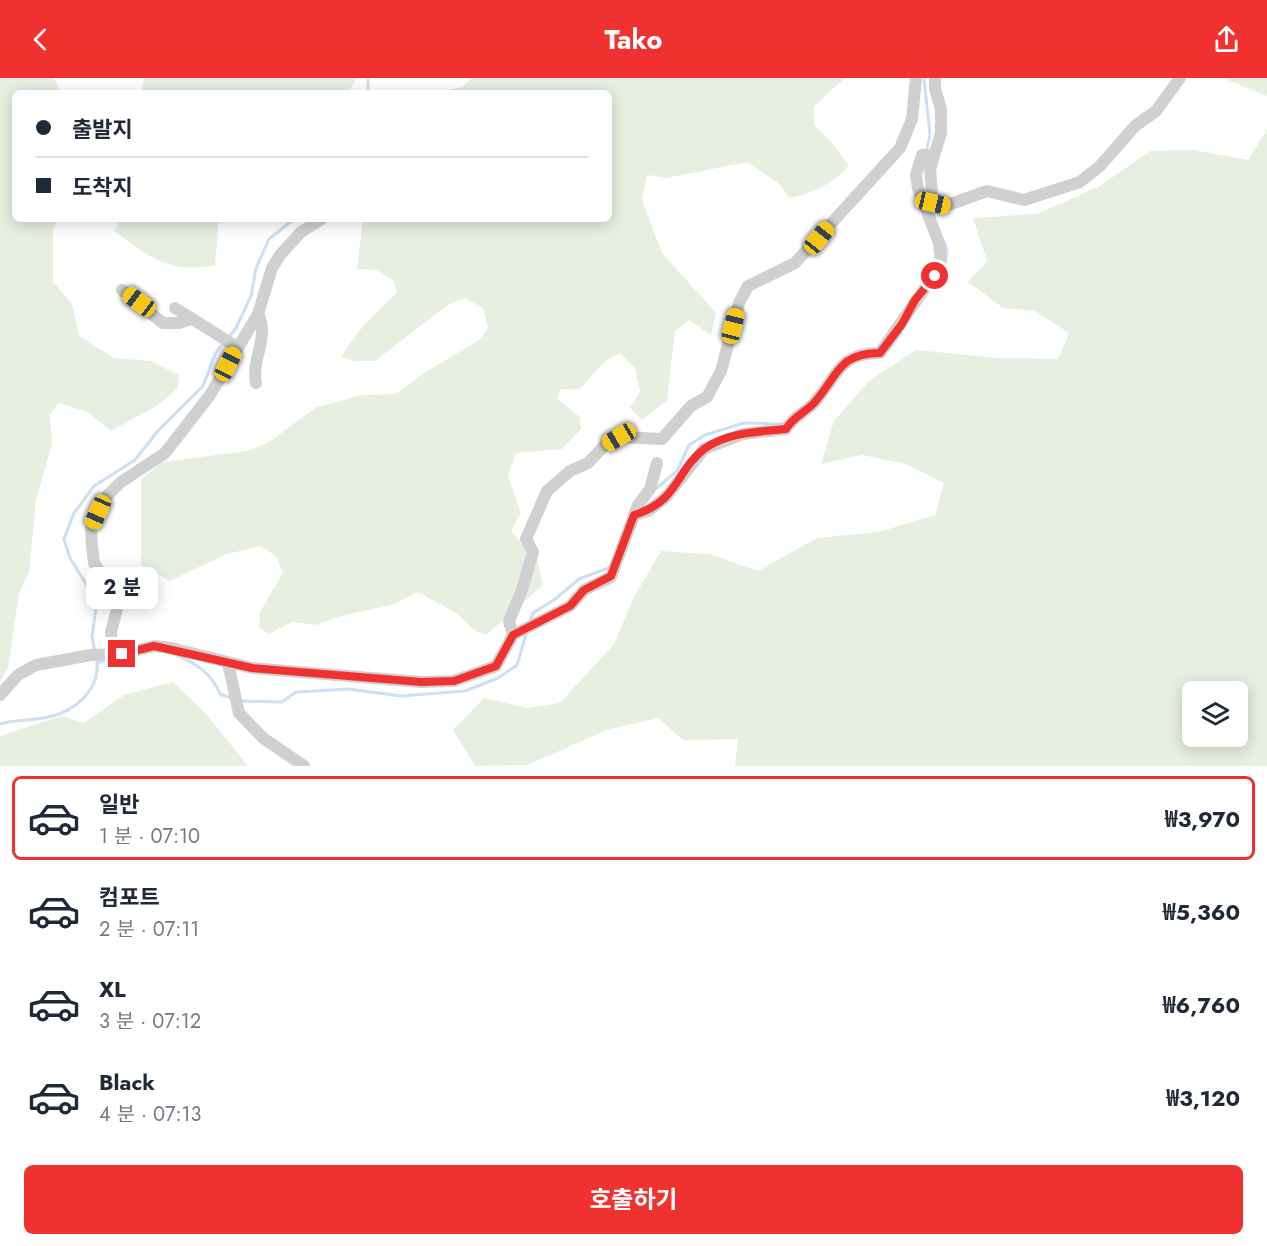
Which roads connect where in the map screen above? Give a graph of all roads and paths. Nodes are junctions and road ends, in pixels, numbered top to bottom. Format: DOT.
graph roads {
  1 [pos="916,78"];
  2 [pos="935,78"];
  3 [pos="1180,78"];
  4 [pos="929,155"];
  5 [pos="317,222"];
  6 [pos="122,290"];
  7 [pos="175,308"];
  8 [pos="258,314"];
  9 [pos="191,319"];
  10 [pos="235,345"];
  11 [pos="256,383"];
  12 [pos="657,463"];
  13 [pos="636,510"];
  14 [pos="513,635"];
  15 [pos="102,655"];
  16 [pos="228,663"];
  17 [pos="0,695"];
  18 [pos="304,766"];
  1 -- 14 [label="street"];
  2 -- 4 [label="street"];
  3 -- 4 [label="street"];
  4 -- 13 [label="street"];
  5 -- 8 [label="street"];
  6 -- 9 [label="street"];
  7 -- 9 [label="street"];
  8 -- 10 [label="street"];
  8 -- 11 [label="street"];
  9 -- 10 [label="street"];
  10 -- 15 [label="street"];
  12 -- 13 [label="street"];
  13 -- 14 [label="street"];
  14 -- 16 [label="street"];
  15 -- 16 [label="street"];
  15 -- 17 [label="street"];
  16 -- 18 [label="street"];
}
